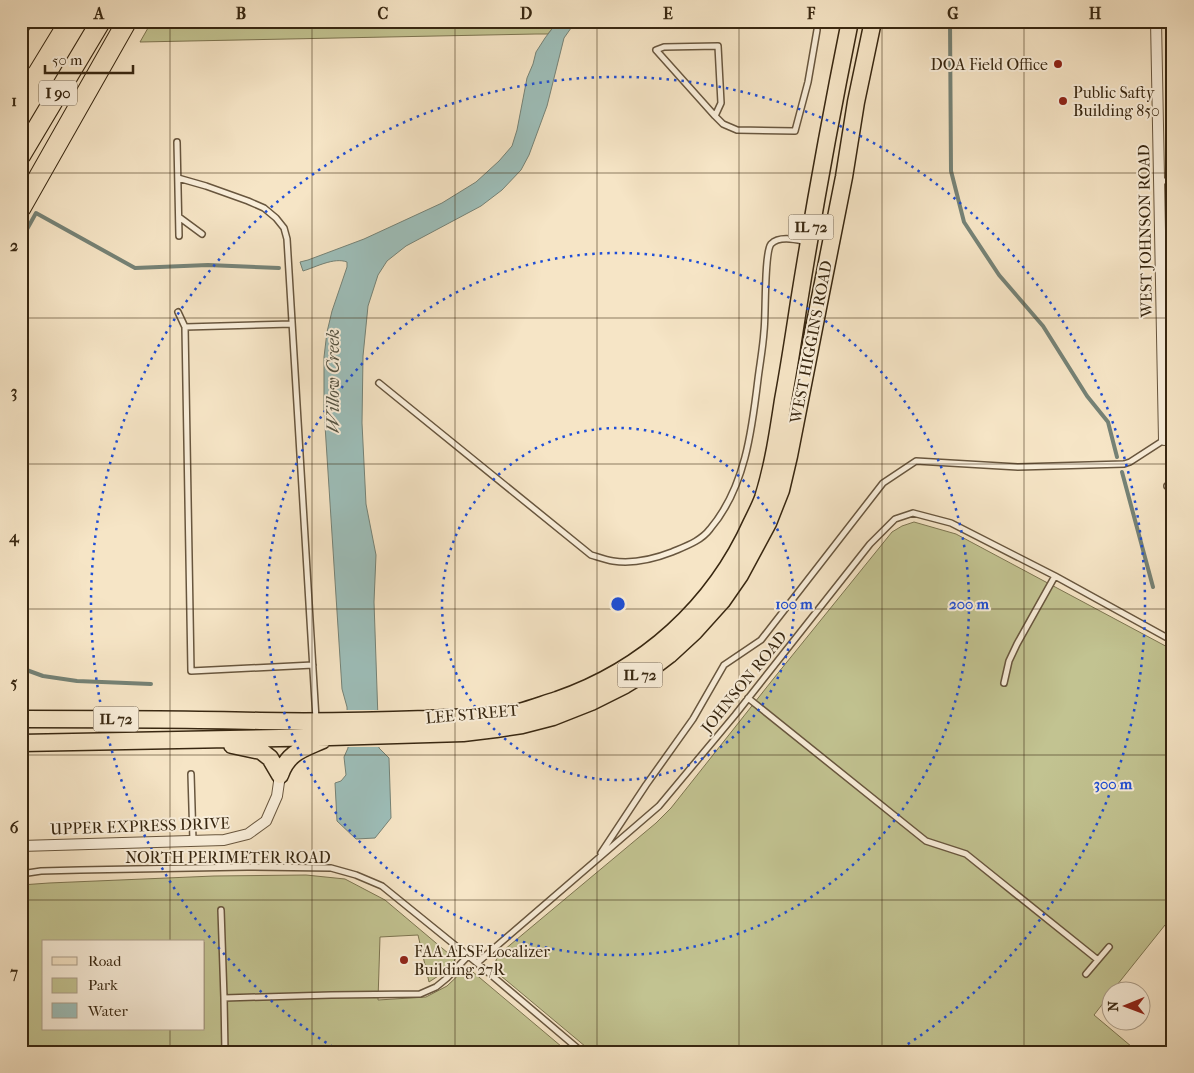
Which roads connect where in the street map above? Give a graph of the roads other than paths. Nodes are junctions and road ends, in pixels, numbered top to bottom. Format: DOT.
graph roads {
  1 [pos="46,21"];
  2 [pos="100,21"];
  3 [pos="127,21"];
  4 [pos="850,21"];
  5 [pos="873,21"];
  6 [pos="1156,21"];
  7 [pos="817,30"];
  8 [pos="21,62"];
  9 [pos="715,116"];
  10 [pos="177,142"];
  11 [pos="21,155"];
  12 [pos="178,178"];
  13 [pos="1159,181"];
  14 [pos="1173,181"];
  15 [pos="21,208"];
  16 [pos="179,218"];
  17 [pos="202,234"];
  18 [pos="179,236"];
  19 [pos="808,242"];
  20 [pos="178,312"];
  21 [pos="292,324"];
  22 [pos="185,326"];
  23 [pos="379,383"];
  24 [pos="778,434"];
  25 [pos="1168,439"];
  26 [pos="789,456"];
  27 [pos="1055,576"];
  28 [pos="1173,641"];
  29 [pos="313,665"];
  30 [pos="1004,683"];
  31 [pos="748,698"];
  32 [pos="21,719"];
  33 [pos="316,722"];
  34 [pos="379,728"];
  35 [pos="346,729"];
  36 [pos="330,737"];
  37 [pos="201,739"];
  38 [pos="21,742"];
  39 [pos="190,774"];
  40 [pos="280,774"];
  41 [pos="193,842"];
  42 [pos="21,846"];
  43 [pos="597,859"];
  44 [pos="21,874"];
  45 [pos="221,910"];
  46 [pos="1109,947"];
  47 [pos="468,956"];
  48 [pos="1098,960"];
  49 [pos="477,963"];
  50 [pos="1086,974"];
  51 [pos="224,998"];
  52 [pos="225,1052"];
  53 [pos="582,1052"];
  1 -- 8 [label="highway"];
  2 -- 11 [label="highway, I 90"];
  3 -- 15 [label="highway"];
  4 -- 19 [label="main road, WEST HIGGINS ROAD / IL 72"];
  5 -- 26 [label="main road, WEST HIGGINS ROAD / IL 72"];
  6 -- 13 [label="street, WEST JOHNSON ROAD"];
  7 -- 9 [label="lane"];
  9 -- 9 [label="lane"];
  10 -- 12 [label="lane"];
  12 -- 16 [label="lane"];
  12 -- 21 [label="lane"];
  13 -- 14 [label="lane"];
  13 -- 25 [label="street, WEST JOHNSON ROAD"];
  16 -- 17 [label="lane"];
  16 -- 18 [label="lane"];
  19 -- 23 [label="lane"];
  19 -- 24 [label="main road, WEST HIGGINS ROAD / IL 72"];
  20 -- 22 [label="lane"];
  21 -- 22 [label="lane"];
  21 -- 29 [label="lane"];
  22 -- 29 [label="lane"];
  24 -- 34 [label="main road, LEE STREET / IL 72"];
  25 -- 43 [label="lane"];
  26 -- 34 [label="main road, LEE STREET / IL 72"];
  27 -- 28 [label="lane, JOHNSON ROAD"];
  27 -- 30 [label="lane"];
  27 -- 31 [label="lane, JOHNSON ROAD"];
  29 -- 33 [label="lane"];
  31 -- 43 [label="lane, JOHNSON ROAD"];
  31 -- 48 [label="lane"];
  32 -- 33 [label="main road, LEE STREET / IL 72"];
  33 -- 35 [label="main road, LEE STREET / IL 72"];
  34 -- 35 [label="main road, LEE STREET / IL 72"];
  35 -- 36 [label="main road, IL 72"];
  36 -- 37 [label="main road, IL 72"];
  36 -- 40 [label="main road"];
  37 -- 38 [label="main road, IL 72"];
  37 -- 40 [label="main road"];
  39 -- 41 [label="lane"];
  40 -- 41 [label="street, UPPER EXPRESS DRIVE"];
  41 -- 42 [label="street, UPPER EXPRESS DRIVE"];
  43 -- 49 [label="lane, JOHNSON ROAD"];
  44 -- 47 [label="lane, NORTH PERIMETER ROAD"];
  45 -- 51 [label="lane"];
  46 -- 48 [label="lane"];
  47 -- 49 [label="lane, NORTH PERIMETER ROAD"];
  47 -- 51 [label="lane"];
  48 -- 50 [label="lane"];
  49 -- 53 [label="lane, NORTH PERIMETER ROAD"];
  51 -- 52 [label="lane"];
}
